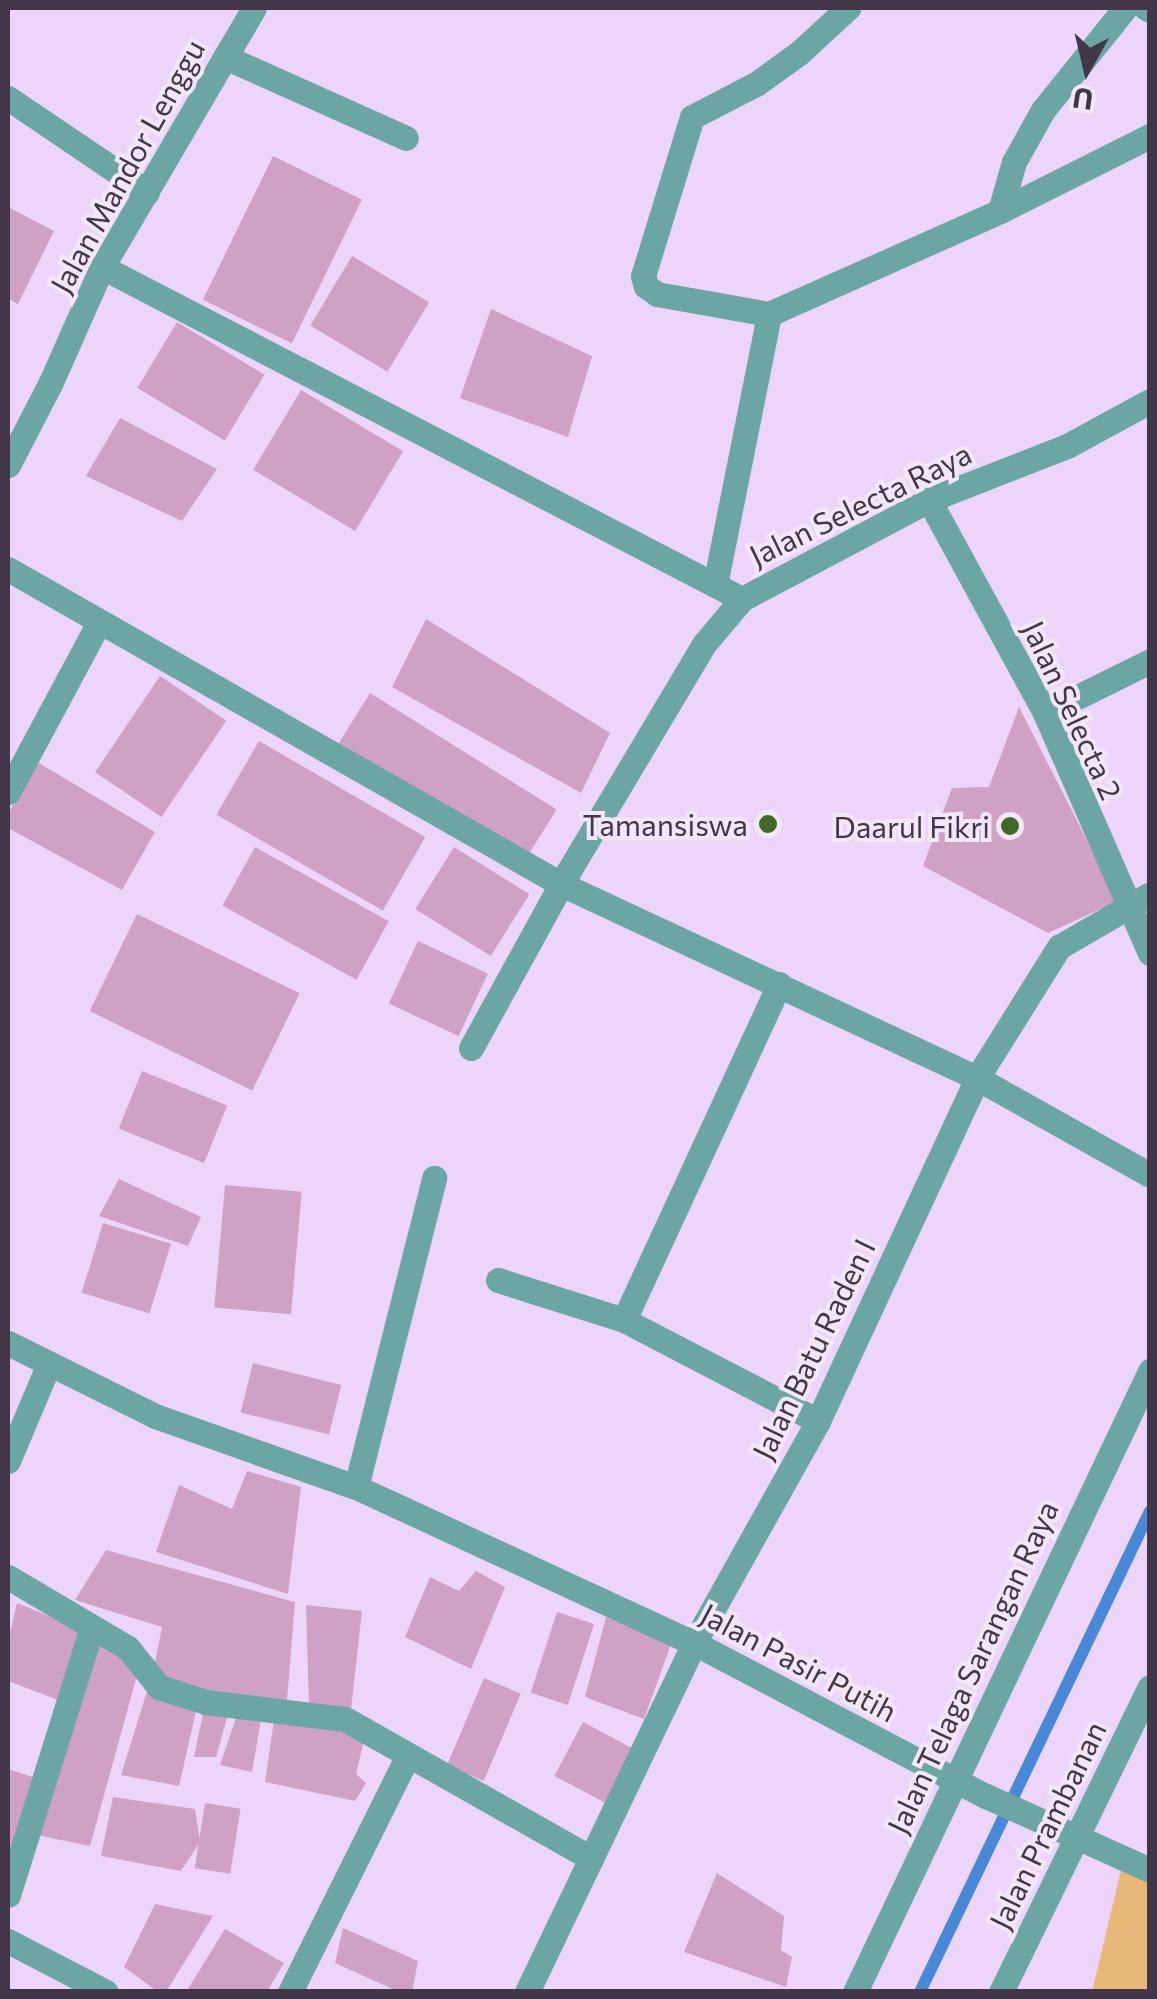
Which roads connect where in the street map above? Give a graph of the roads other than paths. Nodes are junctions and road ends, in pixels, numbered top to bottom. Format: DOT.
graph roads {
  1 [pos="254,8"];
  2 [pos="848,8"];
  3 [pos="1125,8"];
  4 [pos="225,57"];
  5 [pos="8,98"];
  6 [pos="1150,136"];
  7 [pos="406,138"];
  8 [pos="147,192"];
  9 [pos="1000,212"];
  10 [pos="102,266"];
  11 [pos="769,314"];
  12 [pos="1150,401"];
  13 [pos="8,465"];
  14 [pos="929,500"];
  15 [pos="8,569"];
  16 [pos="715,585"];
  17 [pos="742,600"];
  18 [pos="98,624"];
  19 [pos="1150,661"];
  20 [pos="1045,713"];
  21 [pos="8,792"];
  22 [pos="561,884"];
  23 [pos="1138,899"];
  24 [pos="1150,953"];
  25 [pos="780,984"];
  26 [pos="471,1048"];
  27 [pos="978,1078"];
  28 [pos="1150,1175"];
  29 [pos="434,1178"];
  30 [pos="498,1280"];
  31 [pos="624,1320"];
  32 [pos="8,1343"];
  33 [pos="48,1366"];
  34 [pos="1150,1370"];
  35 [pos="818,1421"];
  36 [pos="8,1461"];
  37 [pos="356,1487"];
  38 [pos="8,1576"];
  39 [pos="92,1627"];
  40 [pos="694,1643"];
  41 [pos="1150,1686"];
  42 [pos="407,1757"];
  43 [pos="954,1780"];
  44 [pos="1078,1838"];
  45 [pos="591,1858"];
  46 [pos="1150,1870"];
  47 [pos="8,1895"];
  48 [pos="8,1941"];
  49 [pos="106,1992"];
  50 [pos="290,1992"];
  51 [pos="527,1992"];
  52 [pos="854,1992"];
  53 [pos="1001,1992"];
  1 -- 4 [label="street, Jalan Mandor Lenggu"];
  2 -- 11 [label="street"];
  3 -- 9 [label="street"];
  4 -- 7 [label="street"];
  4 -- 8 [label="street, Jalan Mandor Lenggu"];
  5 -- 8 [label="street"];
  6 -- 9 [label="street"];
  8 -- 10 [label="street, Jalan Mandor Lenggu"];
  9 -- 11 [label="street"];
  10 -- 13 [label="street, Jalan Mandor Lenggu"];
  10 -- 16 [label="street"];
  11 -- 16 [label="street"];
  12 -- 14 [label="street, Jalan Selecta Raya"];
  14 -- 17 [label="street, Jalan Selecta Raya"];
  14 -- 20 [label="street, Jalan Selecta 2"];
  15 -- 18 [label="street"];
  16 -- 17 [label="street"];
  17 -- 22 [label="street, Jalan Selecta Raya"];
  18 -- 21 [label="street"];
  18 -- 22 [label="street"];
  19 -- 20 [label="street"];
  20 -- 23 [label="street, Jalan Selecta 2"];
  22 -- 25 [label="street"];
  22 -- 26 [label="street, Jalan Selecta Raya"];
  23 -- 24 [label="street, Jalan Selecta 2"];
  23 -- 27 [label="street, Jalan Batu Raden I"];
  25 -- 27 [label="street"];
  25 -- 31 [label="street"];
  27 -- 28 [label="street"];
  27 -- 35 [label="street, Jalan Batu Raden I"];
  29 -- 37 [label="street"];
  30 -- 31 [label="street"];
  31 -- 35 [label="street"];
  32 -- 33 [label="street, Jalan Pasir Putih"];
  33 -- 36 [label="street"];
  33 -- 37 [label="street, Jalan Pasir Putih"];
  34 -- 43 [label="street, Jalan Telaga Sarangan Raya"];
  35 -- 40 [label="street, Jalan Batu Raden I"];
  37 -- 40 [label="street, Jalan Pasir Putih"];
  38 -- 39 [label="street"];
  39 -- 42 [label="street"];
  39 -- 47 [label="street"];
  40 -- 43 [label="street, Jalan Pasir Putih"];
  40 -- 45 [label="street, Jalan Batu Raden I"];
  41 -- 44 [label="street, Jalan Prambanan"];
  42 -- 45 [label="street"];
  42 -- 50 [label="street"];
  43 -- 44 [label="street, Jalan Pasir Putih"];
  43 -- 52 [label="street, Jalan Telaga Sarangan Raya"];
  44 -- 46 [label="street, Jalan Pasir Putih"];
  44 -- 53 [label="street, Jalan Prambanan"];
  45 -- 51 [label="street, Jalan Batu Raden I"];
  48 -- 49 [label="street"];
}
